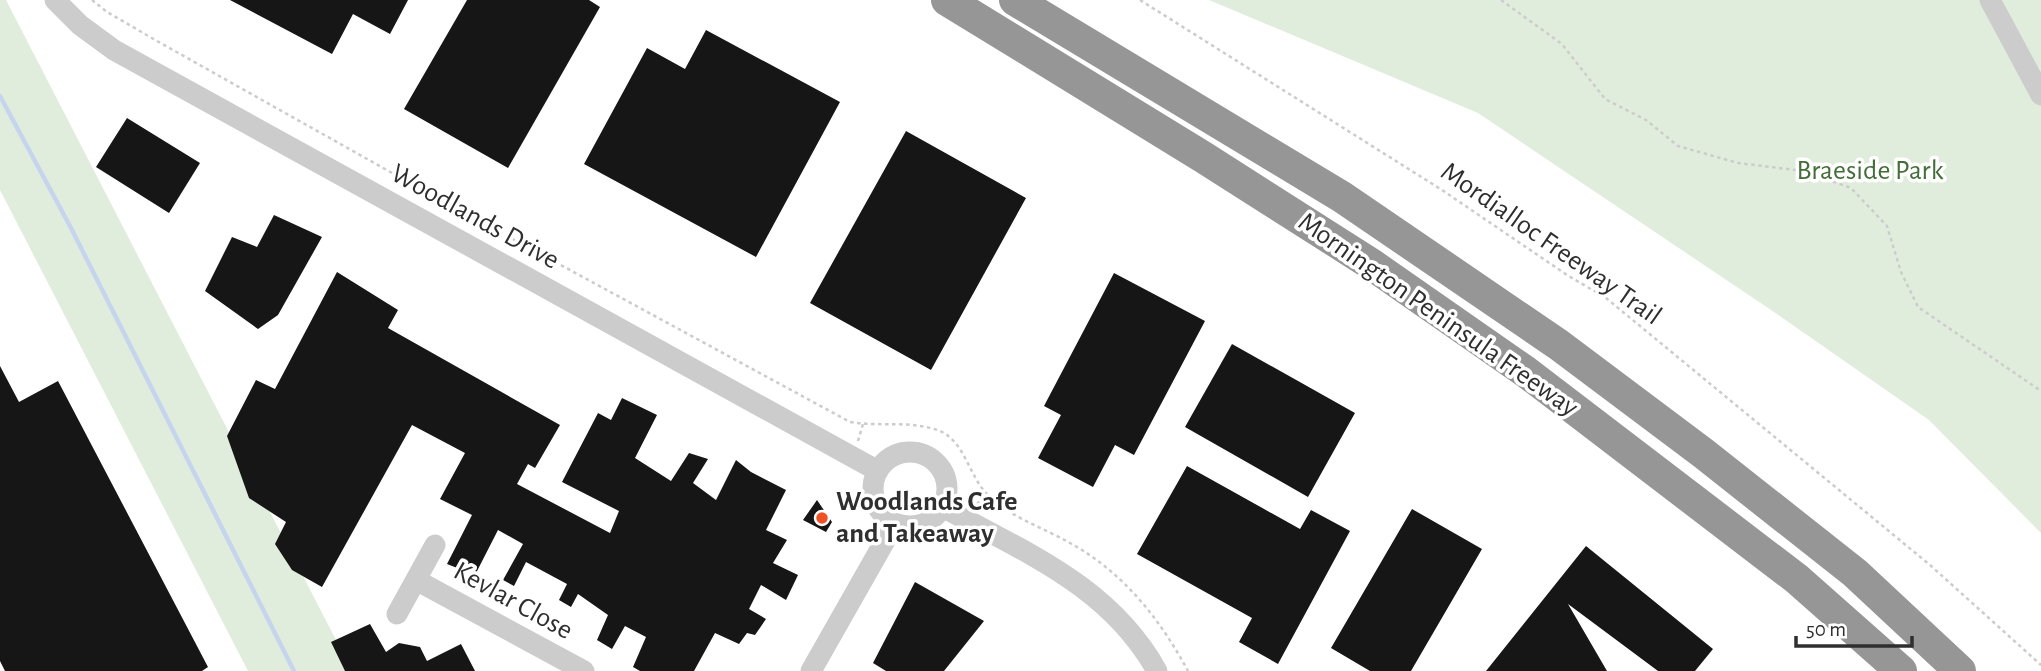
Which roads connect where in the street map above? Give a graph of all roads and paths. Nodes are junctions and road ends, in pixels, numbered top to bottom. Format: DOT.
graph roads {
  1 [pos="55,0"];
  2 [pos="92,0"];
  3 [pos="947,0"];
  4 [pos="1015,0"];
  5 [pos="1033,0"];
  6 [pos="1140,0"];
  7 [pos="1501,0"];
  8 [pos="1990,0"];
  9 [pos="2041,95"];
  10 [pos="1395,232"];
  11 [pos="2041,391"];
  12 [pos="878,471"];
  13 [pos="943,507"];
  14 [pos="895,523"];
  15 [pos="435,545"];
  16 [pos="416,580"];
  17 [pos="397,614"];
  18 [pos="2041,665"];
  19 [pos="584,671"];
  20 [pos="811,671"];
  21 [pos="1157,671"];
  22 [pos="1188,671"];
  23 [pos="1901,671"];
  24 [pos="1960,671"];
  1 -- 12 [label="street, Woodlands Drive"];
  2 -- 22 [label="path"];
  3 -- 23 [label="highway, Mornington Peninsula Freeway"];
  4 -- 10 [label="highway, Mornington Peninsula Freeway"];
  5 -- 10 [label="highway"];
  6 -- 18 [label="path, Mordialloc Freeway Trail"];
  7 -- 11 [label="path"];
  8 -- 9 [label="street"];
  10 -- 24 [label="highway, Mornington Peninsula Freeway"];
  12 -- 13 [label="street"];
  12 -- 14 [label="street"];
  13 -- 14 [label="street"];
  13 -- 21 [label="street"];
  14 -- 20 [label="street"];
  15 -- 16 [label="street, Kevlar Close"];
  16 -- 17 [label="street, Kevlar Close"];
  16 -- 19 [label="street, Kevlar Close"];
}
